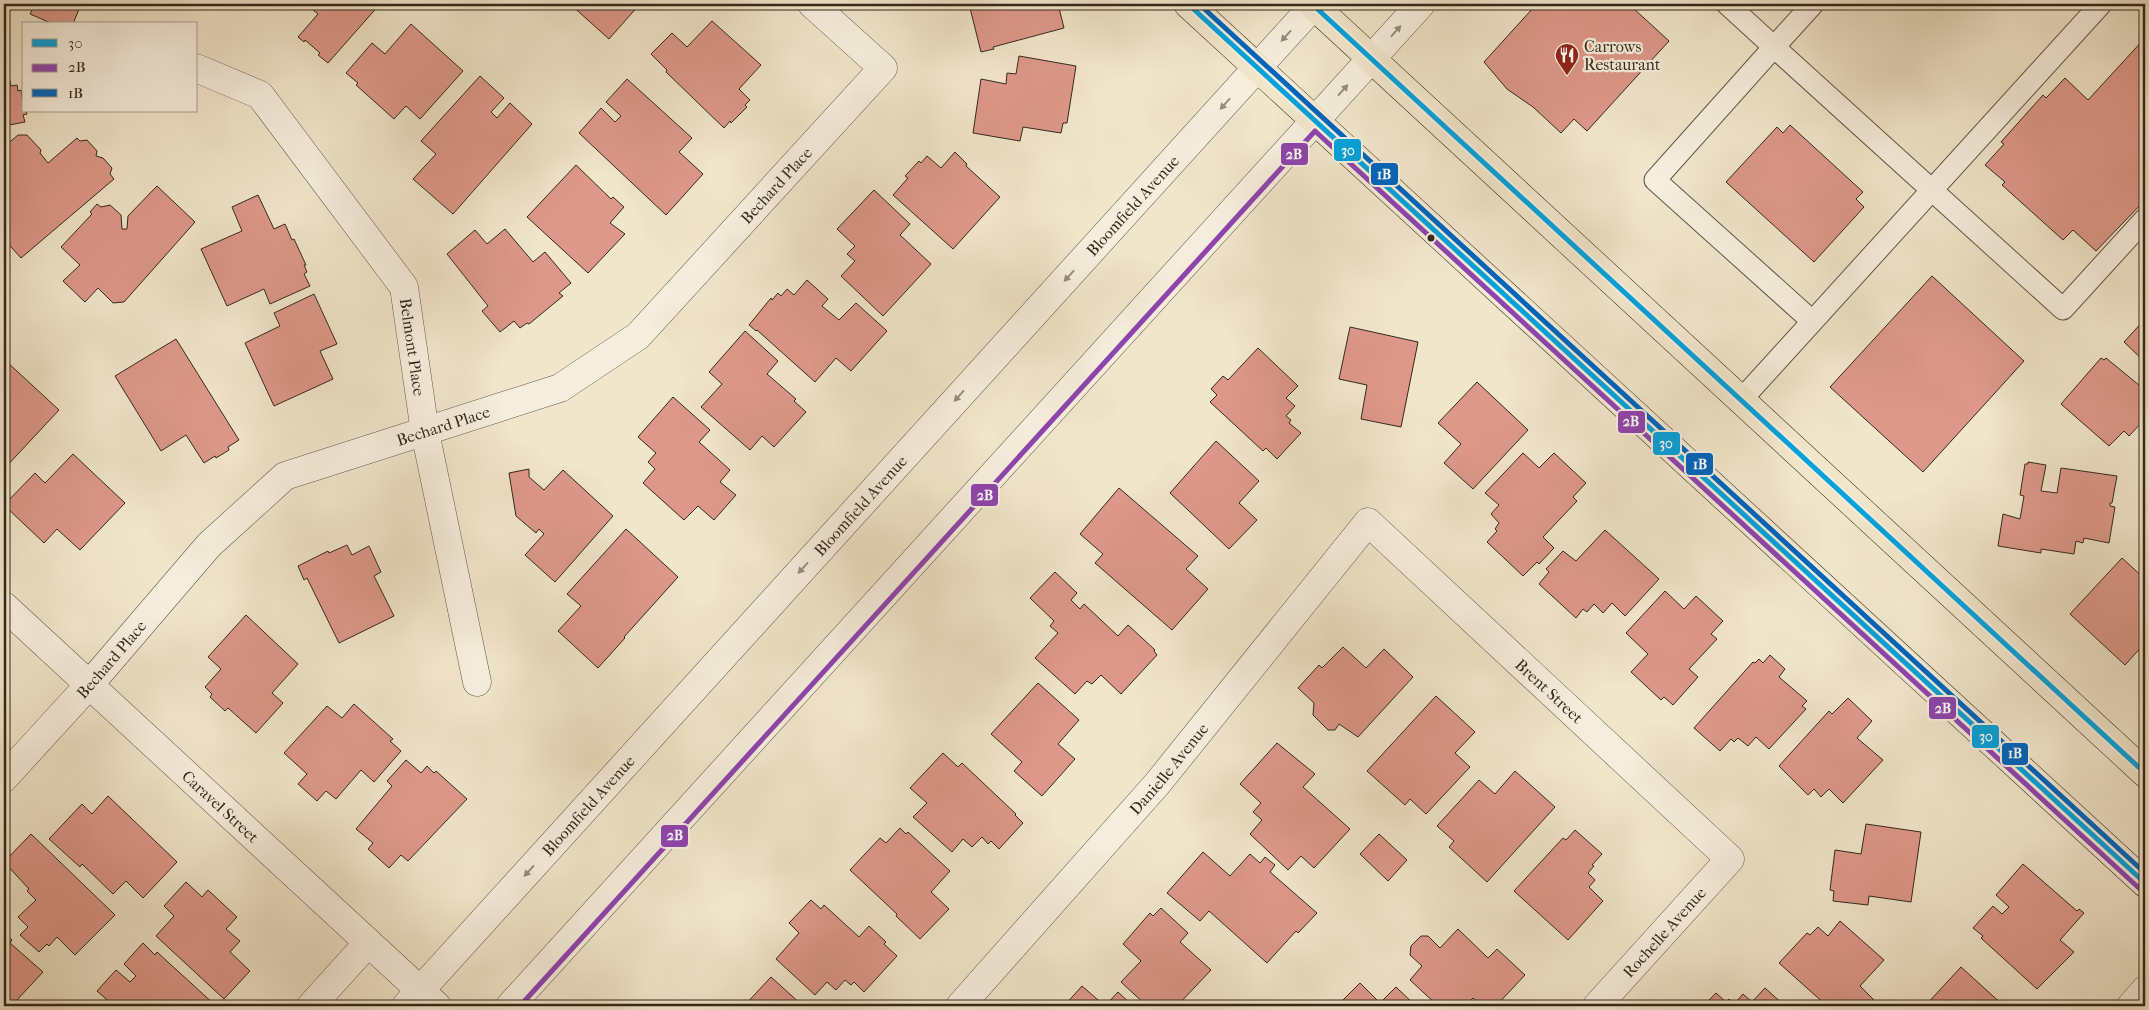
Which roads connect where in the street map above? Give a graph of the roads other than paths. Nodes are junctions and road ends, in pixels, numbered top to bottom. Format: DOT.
graph roads {
  1 [pos="812,4"];
  2 [pos="1188,4"];
  3 [pos="1314,4"];
  4 [pos="1421,4"];
  5 [pos="1727,4"];
  6 [pos="1814,4"];
  7 [pos="2101,4"];
  8 [pos="1774,47"];
  9 [pos="1371,59"];
  10 [pos="1258,67"];
  11 [pos="198,69"];
  12 [pos="1314,120"];
  13 [pos="1931,190"];
  14 [pos="2145,219"];
  15 [pos="1812,321"];
  16 [pos="1741,400"];
  17 [pos="425,432"];
  18 [pos="1368,522"];
  19 [pos="4,606"];
  20 [pos="477,682"];
  21 [pos="89,685"];
  22 [pos="2145,773"];
  23 [pos="4,778"];
  24 [pos="1730,859"];
  25 [pos="2145,883"];
  26 [pos="368,943"];
  27 [pos="2145,990"];
  28 [pos="421,1001"];
  29 [pos="311,1006"];
  30 [pos="510,1006"];
  31 [pos="960,1006"];
  32 [pos="1597,1006"];
  33 [pos="2131,1006"];
  1 -- 17 [label="street, Bechard Place"];
  2 -- 10 [label="main road"];
  3 -- 9 [label="main road"];
  3 -- 10 [label="street, Bloomfield Avenue, one-way"];
  9 -- 4 [label="street, one-way"];
  5 -- 8 [label="lane"];
  6 -- 8 [label="lane"];
  7 -- 13 [label="lane"];
  8 -- 13 [label="lane"];
  8 -- 15 [label="lane"];
  12 -- 9 [label="street, one-way"];
  9 -- 16 [label="main road"];
  10 -- 12 [label="main road"];
  10 -- 28 [label="street, Bloomfield Avenue, one-way"];
  11 -- 17 [label="street, Belmont Place"];
  12 -- 25 [label="main road"];
  12 -- 30 [label="street"];
  13 -- 14 [label="lane"];
  13 -- 15 [label="lane"];
  15 -- 16 [label="lane"];
  16 -- 22 [label="main road"];
  17 -- 20 [label="street, Belmont Place"];
  17 -- 21 [label="street, Bechard Place"];
  18 -- 24 [label="street, Brent Street"];
  18 -- 31 [label="street, Danielle Avenue"];
  19 -- 21 [label="street, Caravel Street"];
  21 -- 23 [label="street, Bechard Place"];
  21 -- 26 [label="street, Caravel Street"];
  24 -- 32 [label="street, Rochelle Avenue"];
  26 -- 28 [label="street, Caravel Street"];
  26 -- 29 [label="street"];
  27 -- 33 [label="street"];
}
